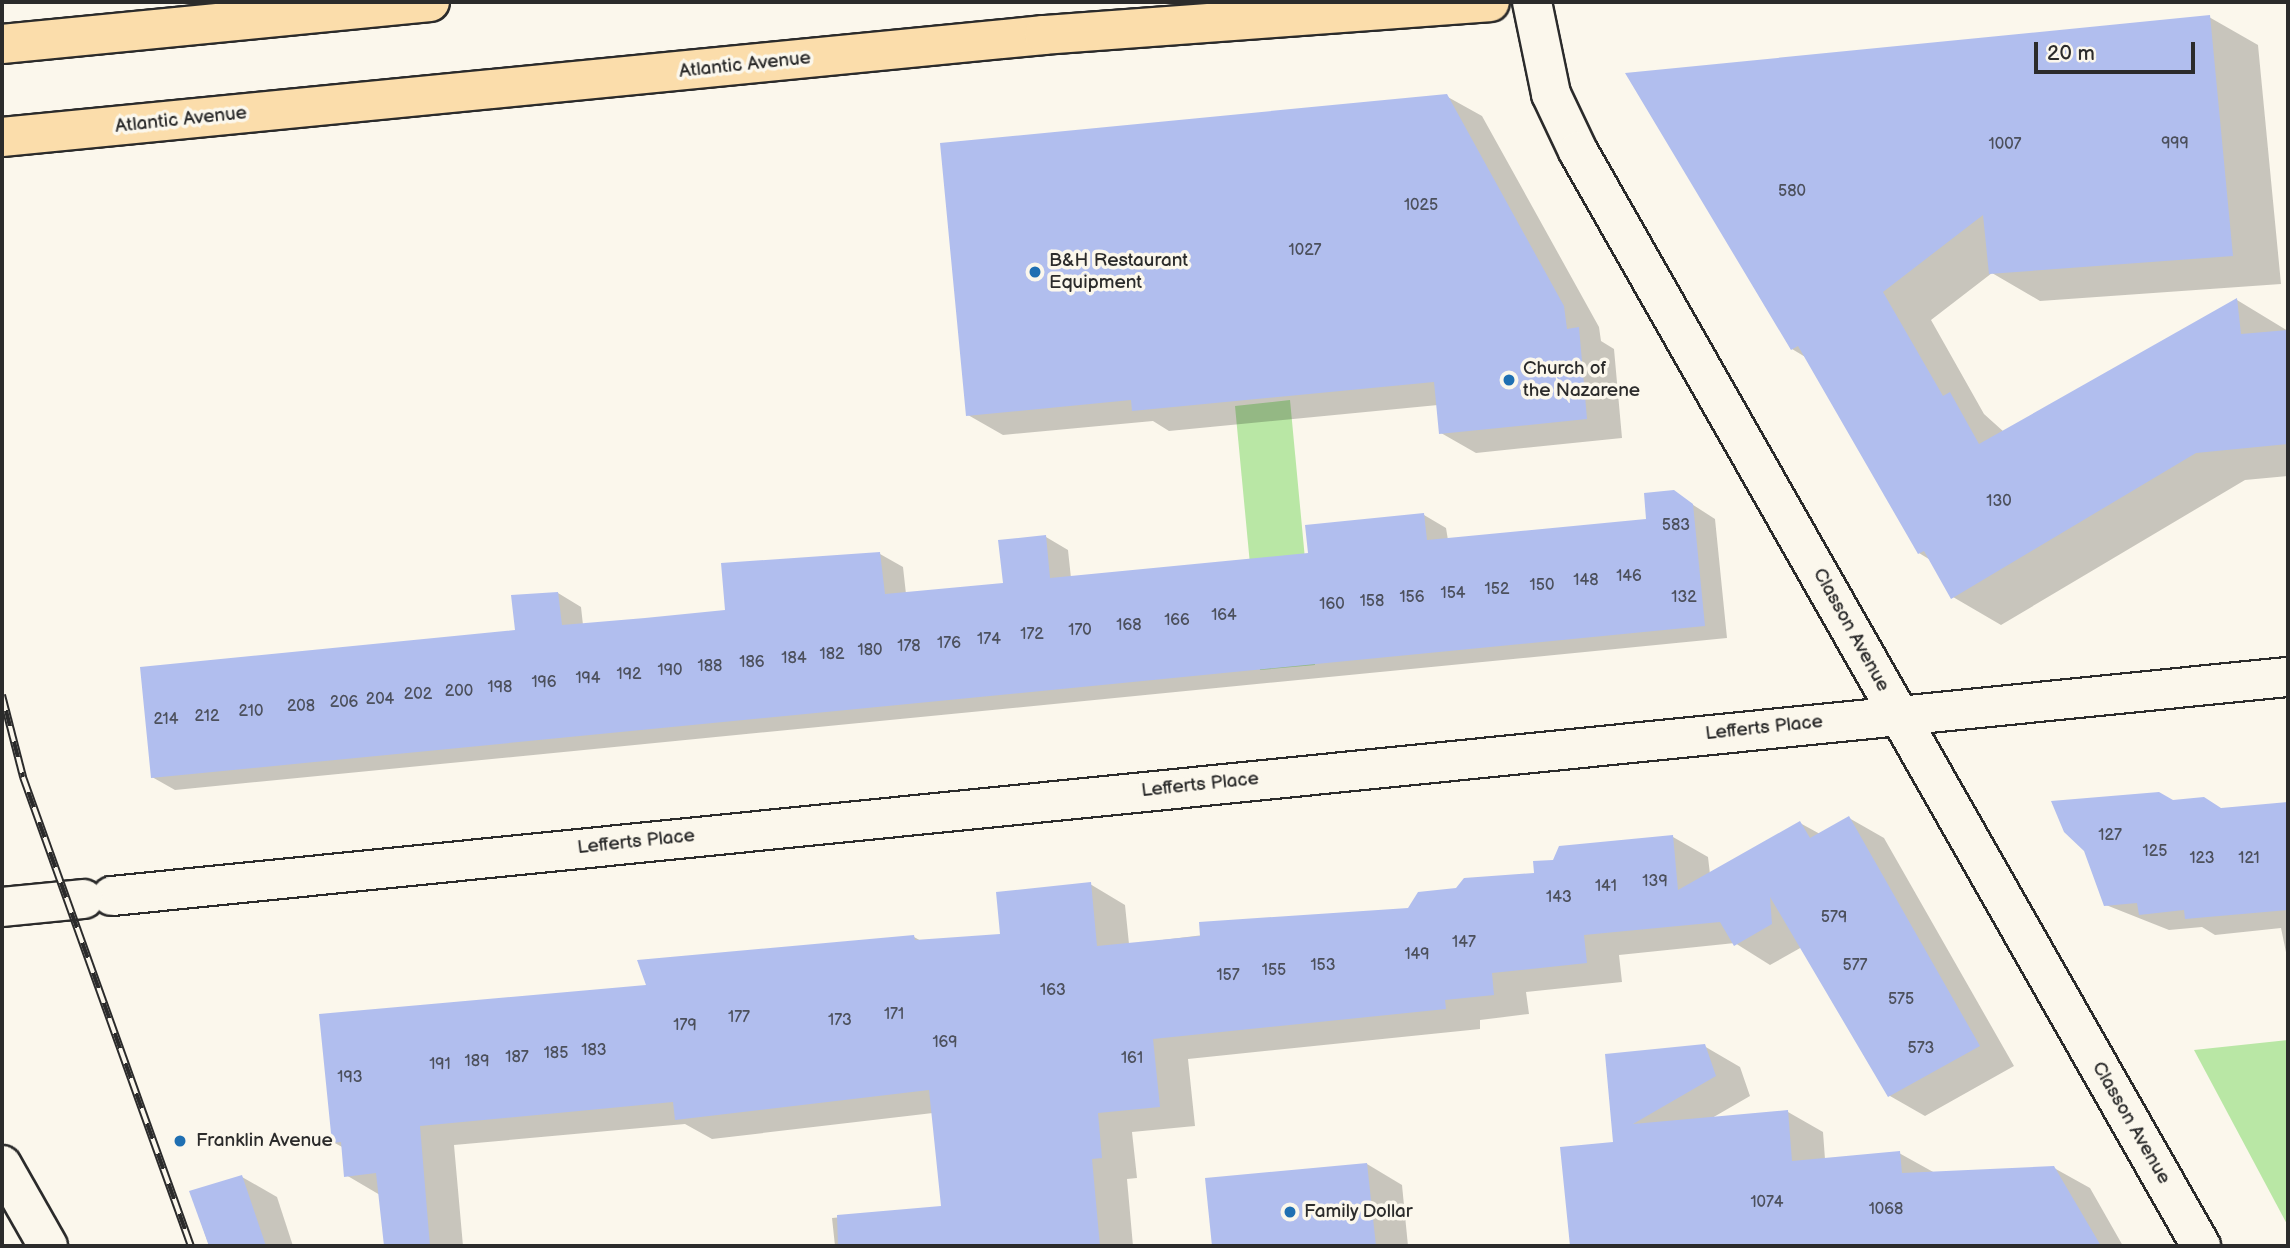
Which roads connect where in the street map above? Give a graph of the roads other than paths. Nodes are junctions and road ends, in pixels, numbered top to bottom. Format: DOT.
graph roads {
  1 [pos="430,2"];
  2 [pos="1490,2"];
  3 [pos="1532,2"];
  4 [pos="2,44"];
  5 [pos="2,137"];
  6 [pos="2288,677"];
  7 [pos="1898,715"];
  8 [pos="2,907"];
  9 [pos="2,1165"];
  10 [pos="48,1246"];
  11 [pos="2201,1246"];
  1 -- 4 [label="main road"];
  2 -- 5 [label="main road, Atlantic Avenue"];
  3 -- 7 [label="street, Classon Avenue"];
  6 -- 7 [label="street, Lefferts Place"];
  7 -- 8 [label="street, Lefferts Place"];
  7 -- 11 [label="street, Classon Avenue"];
  9 -- 10 [label="street"];
}
